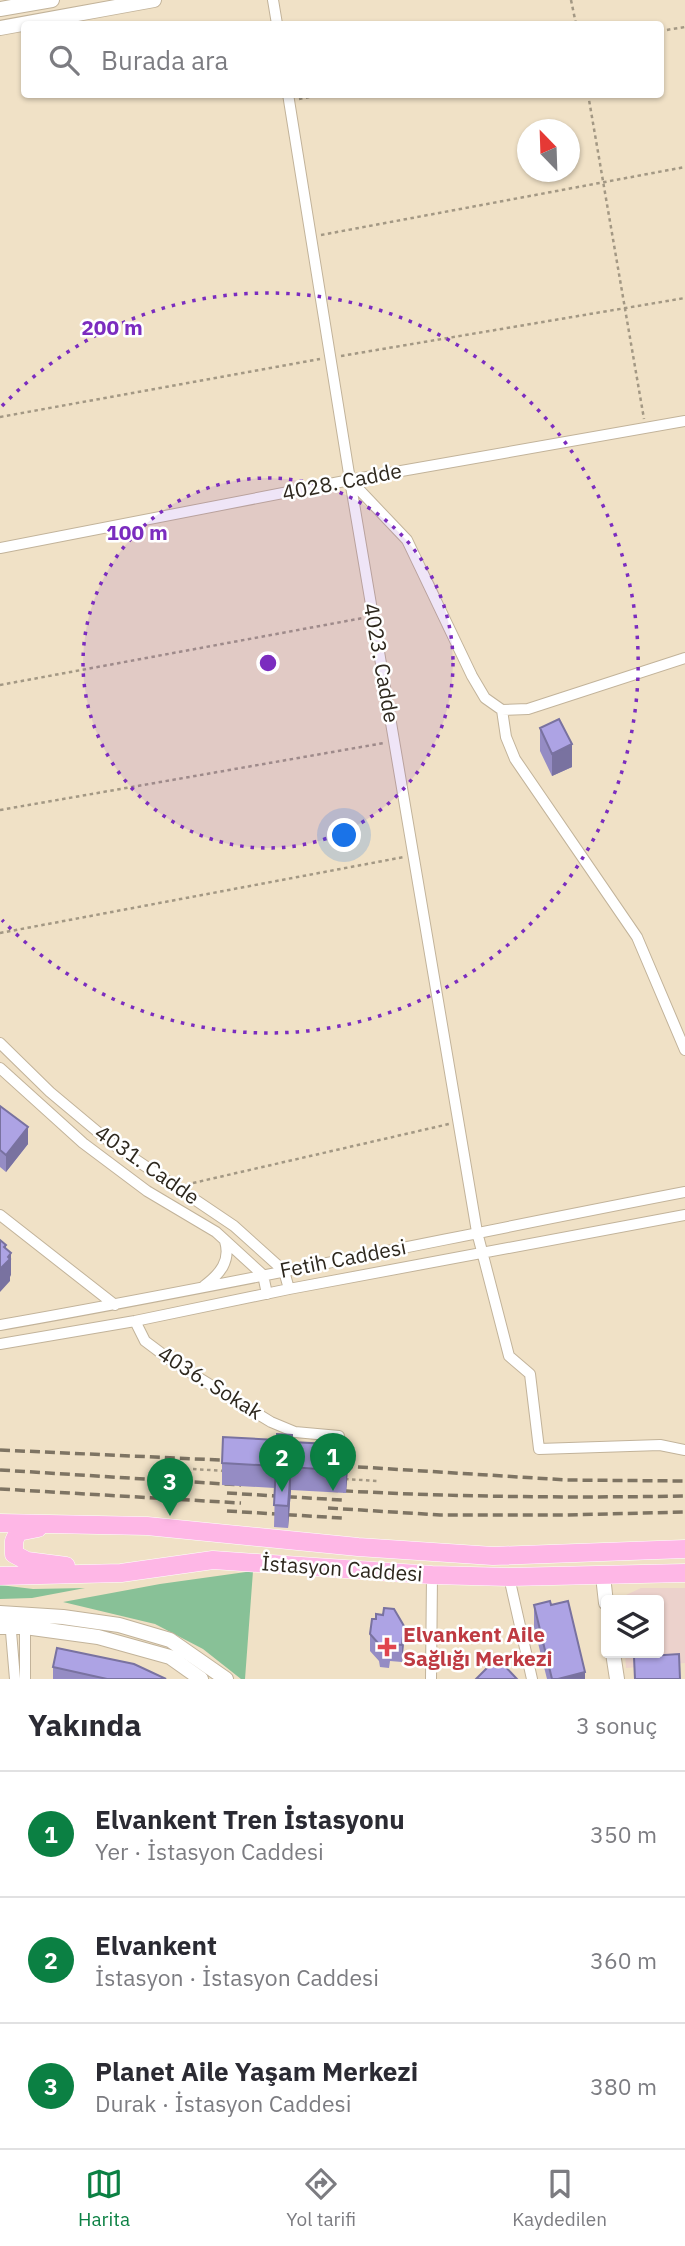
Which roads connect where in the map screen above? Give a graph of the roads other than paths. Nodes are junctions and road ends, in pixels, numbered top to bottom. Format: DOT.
graph roads {
  1 [pos="52,0"];
  2 [pos="154,0"];
  3 [pos="273,0"];
  4 [pos="0,9"];
  5 [pos="38,21"];
  6 [pos="276,21"];
  7 [pos="21,24"];
  8 [pos="0,28"];
  9 [pos="289,98"];
  10 [pos="685,421"];
  11 [pos="350,480"];
  12 [pos="0,548"];
  13 [pos="685,659"];
  14 [pos="502,710"];
  15 [pos="0,1043"];
  16 [pos="685,1050"];
  17 [pos="0,1068"];
  18 [pos="685,1192"];
  19 [pos="0,1215"];
  20 [pos="685,1215"];
  21 [pos="477,1232"];
  22 [pos="224,1240"];
  23 [pos="483,1253"];
  24 [pos="284,1270"];
  25 [pos="263,1275"];
  26 [pos="202,1287"];
  27 [pos="289,1289"];
  28 [pos="267,1294"];
  29 [pos="115,1305"];
  30 [pos="135,1321"];
  31 [pos="0,1325"];
  32 [pos="0,1345"];
  33 [pos="339,1436"];
  34 [pos="685,1450"];
  35 [pos="0,1523"];
  36 [pos="80,1524"];
  37 [pos="685,1549"];
  38 [pos="121,1573"];
  39 [pos="685,1573"];
  40 [pos="432,1575"];
  41 [pos="0,1576"];
  42 [pos="603,1576"];
  43 [pos="509,1577"];
  44 [pos="605,1595"];
  45 [pos="12,1620"];
  46 [pos="614,1658"];
  47 [pos="0,1665"];
  48 [pos="14,1665"];
  49 [pos="15,1679"];
  50 [pos="25,1679"];
  51 [pos="201,1679"];
  52 [pos="226,1679"];
  53 [pos="431,1679"];
  54 [pos="532,1679"];
  55 [pos="617,1679"];
  1 -- 4 [label="street"];
  2 -- 5 [label="street"];
  3 -- 6 [label="street"];
  7 -- 8 [label="street"];
  9 -- 11 [label="street, 4023. Cadde"];
  10 -- 11 [label="street, 4028. Cadde"];
  11 -- 12 [label="street, 4028. Cadde"];
  11 -- 14 [label="street"];
  11 -- 21 [label="street, 4023. Cadde"];
  13 -- 14 [label="street"];
  14 -- 16 [label="street"];
  15 -- 24 [label="street, 4031. Cadde"];
  17 -- 22 [label="street, 4031. Cadde"];
  18 -- 21 [label="street, Fetih Caddesi"];
  19 -- 29 [label="street"];
  20 -- 23 [label="street, Fetih Caddesi"];
  21 -- 23 [label="street, 4023. Cadde"];
  21 -- 24 [label="street, Fetih Caddesi"];
  22 -- 25 [label="street, 4031. Cadde"];
  22 -- 26 [label="street"];
  23 -- 27 [label="street, Fetih Caddesi"];
  23 -- 34 [label="street, 4023. Cadde"];
  24 -- 25 [label="street, Fetih Caddesi"];
  24 -- 27 [label="street"];
  25 -- 26 [label="street, Fetih Caddesi"];
  25 -- 28 [label="street"];
  26 -- 29 [label="street, Fetih Caddesi"];
  27 -- 28 [label="street, Fetih Caddesi"];
  28 -- 30 [label="street, Fetih Caddesi"];
  29 -- 31 [label="street, Fetih Caddesi"];
  30 -- 32 [label="street, Fetih Caddesi"];
  30 -- 33 [label="street, 4036. Sokak"];
  35 -- 36 [label="main road, İstasyon Caddesi"];
  36 -- 37 [label="main road, İstasyon Caddesi"];
  36 -- 38 [label="main road"];
  38 -- 40 [label="main road, İstasyon Caddesi"];
  38 -- 41 [label="main road, İstasyon Caddesi"];
  39 -- 42 [label="main road, İstasyon Caddesi"];
  40 -- 43 [label="main road, İstasyon Caddesi"];
  40 -- 53 [label="street"];
  42 -- 43 [label="main road, İstasyon Caddesi"];
  42 -- 44 [label="street"];
  43 -- 54 [label="street"];
  45 -- 48 [label="street"];
  45 -- 50 [label="street"];
  45 -- 51 [label="street"];
  45 -- 52 [label="street"];
  46 -- 55 [label="street"];
  47 -- 48 [label="street"];
  48 -- 49 [label="street"];
}
